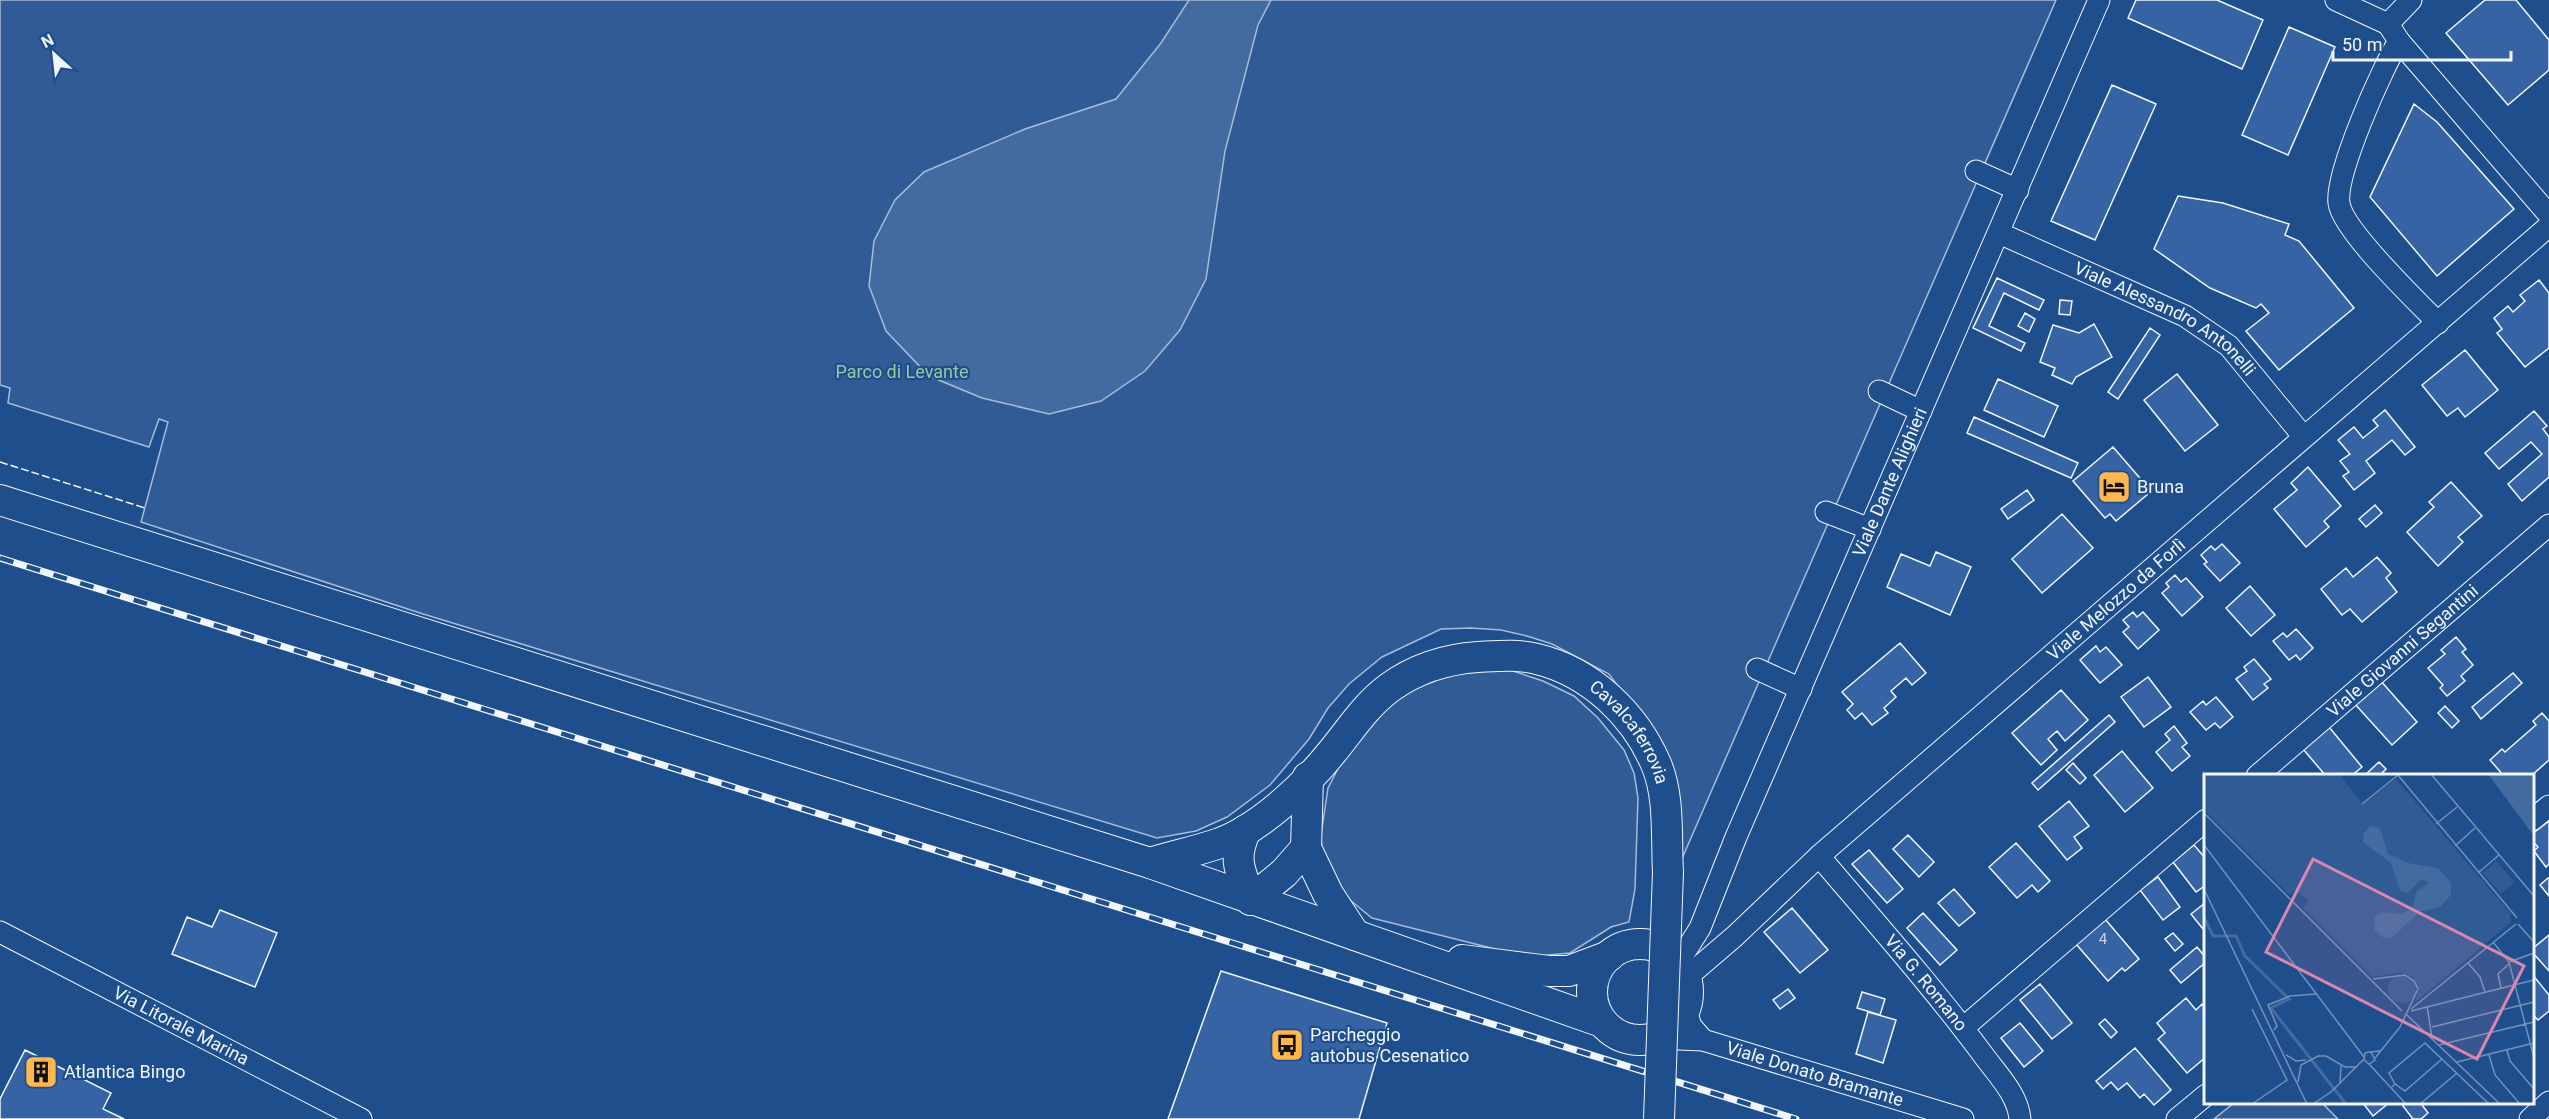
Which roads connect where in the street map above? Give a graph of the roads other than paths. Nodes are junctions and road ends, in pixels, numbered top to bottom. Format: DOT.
graph roads {
  1 [pos="2099,0"];
  2 [pos="2336,0"];
  3 [pos="2411,0"];
  4 [pos="2393,32"];
  5 [pos="1976,171"];
  6 [pos="2018,190"];
  7 [pos="2549,214"];
  8 [pos="2549,226"];
  9 [pos="1999,233"];
  10 [pos="2438,323"];
  11 [pos="1879,391"];
  12 [pos="1922,411"];
  13 [pos="2303,436"];
  14 [pos="0,500"];
  15 [pos="1826,512"];
  16 [pos="2549,525"];
  17 [pos="1870,529"];
  18 [pos="1757,669"];
  19 [pos="1801,689"];
  20 [pos="2259,774"];
  21 [pos="1308,777"];
  22 [pos="2549,806"];
  23 [pos="2534,818"];
  24 [pos="2204,821"];
  25 [pos="1246,830"];
  26 [pos="1306,848"];
  27 [pos="1819,856"];
  28 [pos="1150,863"];
  29 [pos="1251,900"];
  30 [pos="0,932"];
  31 [pos="1355,935"];
  32 [pos="1609,956"];
  33 [pos="1423,958"];
  34 [pos="1682,971"];
  35 [pos="1685,1008"];
  36 [pos="1602,1022"];
  37 [pos="1963,1028"];
  38 [pos="1654,1038"];
  39 [pos="1702,1040"];
  40 [pos="2204,1096"];
  41 [pos="2549,1102"];
  42 [pos="361,1119"];
  43 [pos="1659,1119"];
  44 [pos="1963,1119"];
  45 [pos="2020,1119"];
  46 [pos="2177,1119"];
  47 [pos="2530,1119"];
  1 -- 6 [label="street, Viale Dante Alighieri"];
  2 -- 4 [label="street"];
  3 -- 4 [label="street"];
  4 -- 7 [label="street"];
  4 -- 10 [label="street"];
  5 -- 6 [label="street"];
  6 -- 9 [label="street, Viale Dante Alighieri"];
  8 -- 10 [label="street, Viale Melozzo da Forlì"];
  9 -- 12 [label="street, Viale Dante Alighieri"];
  9 -- 13 [label="street, Viale Alessandro Antonelli"];
  10 -- 13 [label="street, Viale Melozzo da Forlì"];
  11 -- 12 [label="street"];
  12 -- 17 [label="street, Viale Dante Alighieri"];
  13 -- 27 [label="street, Viale Melozzo da Forlì"];
  14 -- 28 [label="street"];
  15 -- 17 [label="street"];
  16 -- 20 [label="street, Viale Giovanni Segantini"];
  17 -- 19 [label="street, Viale Dante Alighieri"];
  18 -- 19 [label="street"];
  19 -- 34 [label="street, Viale Dante Alighieri"];
  21 -- 25 [label="street, Cavalcaferrovia"];
  21 -- 26 [label="street"];
  21 -- 43 [label="street, Cavalcaferrovia, bridge"];
  22 -- 23 [label="street"];
  24 -- 37 [label="street"];
  25 -- 28 [label="street, Cavalcaferrovia"];
  25 -- 29 [label="street"];
  26 -- 29 [label="street"];
  26 -- 31 [label="street"];
  27 -- 34 [label="street, Viale Melozzo da Forlì"];
  27 -- 37 [label="street, Via G. Romano"];
  28 -- 29 [label="street"];
  29 -- 31 [label="street"];
  30 -- 42 [label="street, Via Litorale Marina"];
  31 -- 33 [label="street"];
  32 -- 33 [label="street"];
  32 -- 34 [label="street"];
  32 -- 36 [label="street"];
  33 -- 36 [label="street"];
  34 -- 35 [label="street"];
  35 -- 38 [label="street"];
  35 -- 39 [label="street, Viale Donato Bramante"];
  36 -- 38 [label="street"];
  37 -- 45 [label="street, Via G. Romano"];
  38 -- 39 [label="street, Viale Donato Bramante"];
  39 -- 44 [label="street, Viale Donato Bramante"];
  40 -- 46 [label="street"];
  41 -- 47 [label="street"];
}
